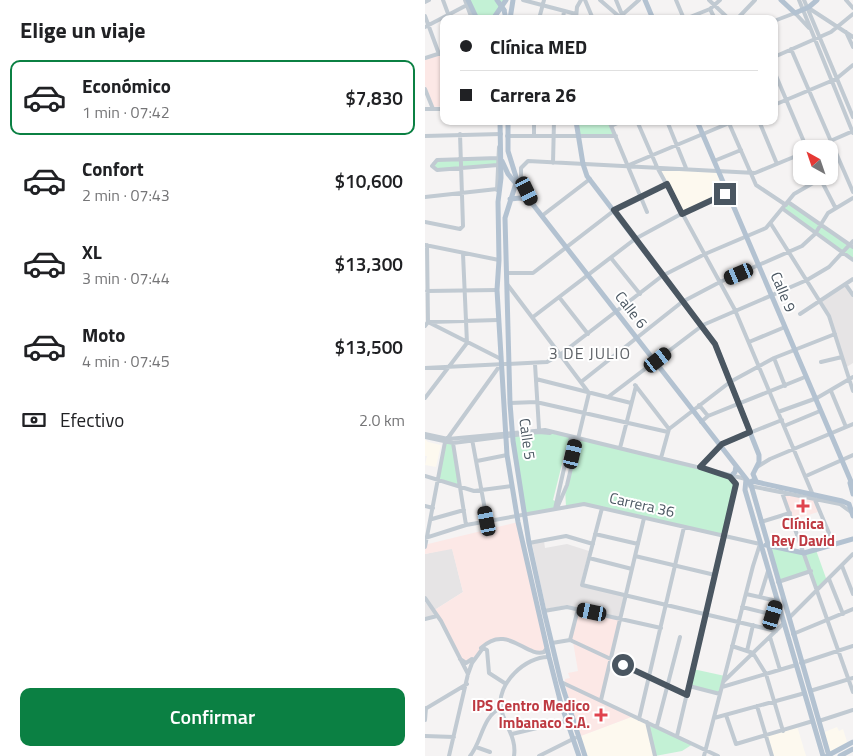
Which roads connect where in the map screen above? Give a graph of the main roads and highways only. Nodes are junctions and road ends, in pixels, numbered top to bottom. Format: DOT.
graph roads {
  1 [pos="497,0"];
  2 [pos="506,0"];
  3 [pos="513,0"];
  4 [pos="645,0"];
  5 [pos="781,0"];
  6 [pos="813,0"];
  7 [pos="817,0"];
  8 [pos="469,3"];
  9 [pos="805,8"];
  10 [pos="475,15"];
  11 [pos="495,15"];
  12 [pos="504,15"];
  13 [pos="511,15"];
  14 [pos="651,15"];
  15 [pos="500,125"];
  16 [pos="508,125"];
  17 [pos="577,125"];
  18 [pos="699,125"];
  19 [pos="500,160"];
  20 [pos="510,199"];
  21 [pos="533,203"];
  22 [pos="735,466"];
  23 [pos="847,473"];
  24 [pos="730,477"];
  25 [pos="746,479"];
  26 [pos="753,483"];
  27 [pos="853,486"];
  28 [pos="853,494"];
  29 [pos="853,516"];
  30 [pos="851,540"];
  31 [pos="760,544"];
  32 [pos="767,546"];
  33 [pos="799,664"];
  34 [pos="798,672"];
  35 [pos="806,678"];
  36 [pos="807,692"];
  37 [pos="812,699"];
  38 [pos="809,708"];
  39 [pos="816,721"];
  40 [pos="575,738"];
  41 [pos="853,742"];
  42 [pos="853,749"];
  43 [pos="842,755"];
  44 [pos="579,756"];
  45 [pos="585,756"];
  46 [pos="827,756"];
  1 -- 12 [label="main road, bridge"];
  2 -- 11 [label="main road"];
  3 -- 13 [label="main road"];
  4 -- 14 [label="main road"];
  5 -- 9 [label="main road"];
  6 -- 9 [label="main road"];
  7 -- 9 [label="main road"];
  8 -- 10 [label="main road"];
  15 -- 19 [label="main road, Calle 5"];
  16 -- 20 [label="main road, Calle 5"];
  17 -- 26 [label="main road"];
  18 -- 23 [label="main road, Calle 9"];
  19 -- 21 [label="main road, Calle 6, bridge"];
  19 -- 40 [label="main road, Calle 5"];
  20 -- 21 [label="main road"];
  20 -- 40 [label="main road, Calle 5"];
  21 -- 22 [label="main road, Calle 6"];
  22 -- 24 [label="main road"];
  22 -- 25 [label="main road, Calle 6"];
  23 -- 27 [label="main road, Calle 9"];
  23 -- 28 [label="main road, Calle 9"];
  25 -- 26 [label="main road, Calle 6"];
  25 -- 31 [label="main road, Calle 6"];
  26 -- 29 [label="main road"];
  26 -- 32 [label="main road, Calle 6"];
  30 -- 32 [label="main road, Carrera 36"];
  31 -- 32 [label="main road, Carrera 36"];
  31 -- 33 [label="main road, Calle 6"];
  32 -- 33 [label="main road, Calle 6"];
  33 -- 34 [label="main road, Calle 6"];
  33 -- 35 [label="main road, Calle 6"];
  34 -- 35 [label="main road"];
  34 -- 36 [label="main road, Calle 6"];
  35 -- 36 [label="main road, Calle 6"];
  36 -- 37 [label="main road, Calle 6"];
  36 -- 38 [label="main road, Calle 6"];
  37 -- 38 [label="main road"];
  37 -- 39 [label="main road, Calle 6"];
  38 -- 39 [label="main road, Calle 6"];
  39 -- 46 [label="main road, Calle 6"];
  40 -- 44 [label="main road, Calle 5"];
  40 -- 45 [label="main road, Calle 5"];
  41 -- 46 [label="main road"];
  42 -- 43 [label="main road"];
}
